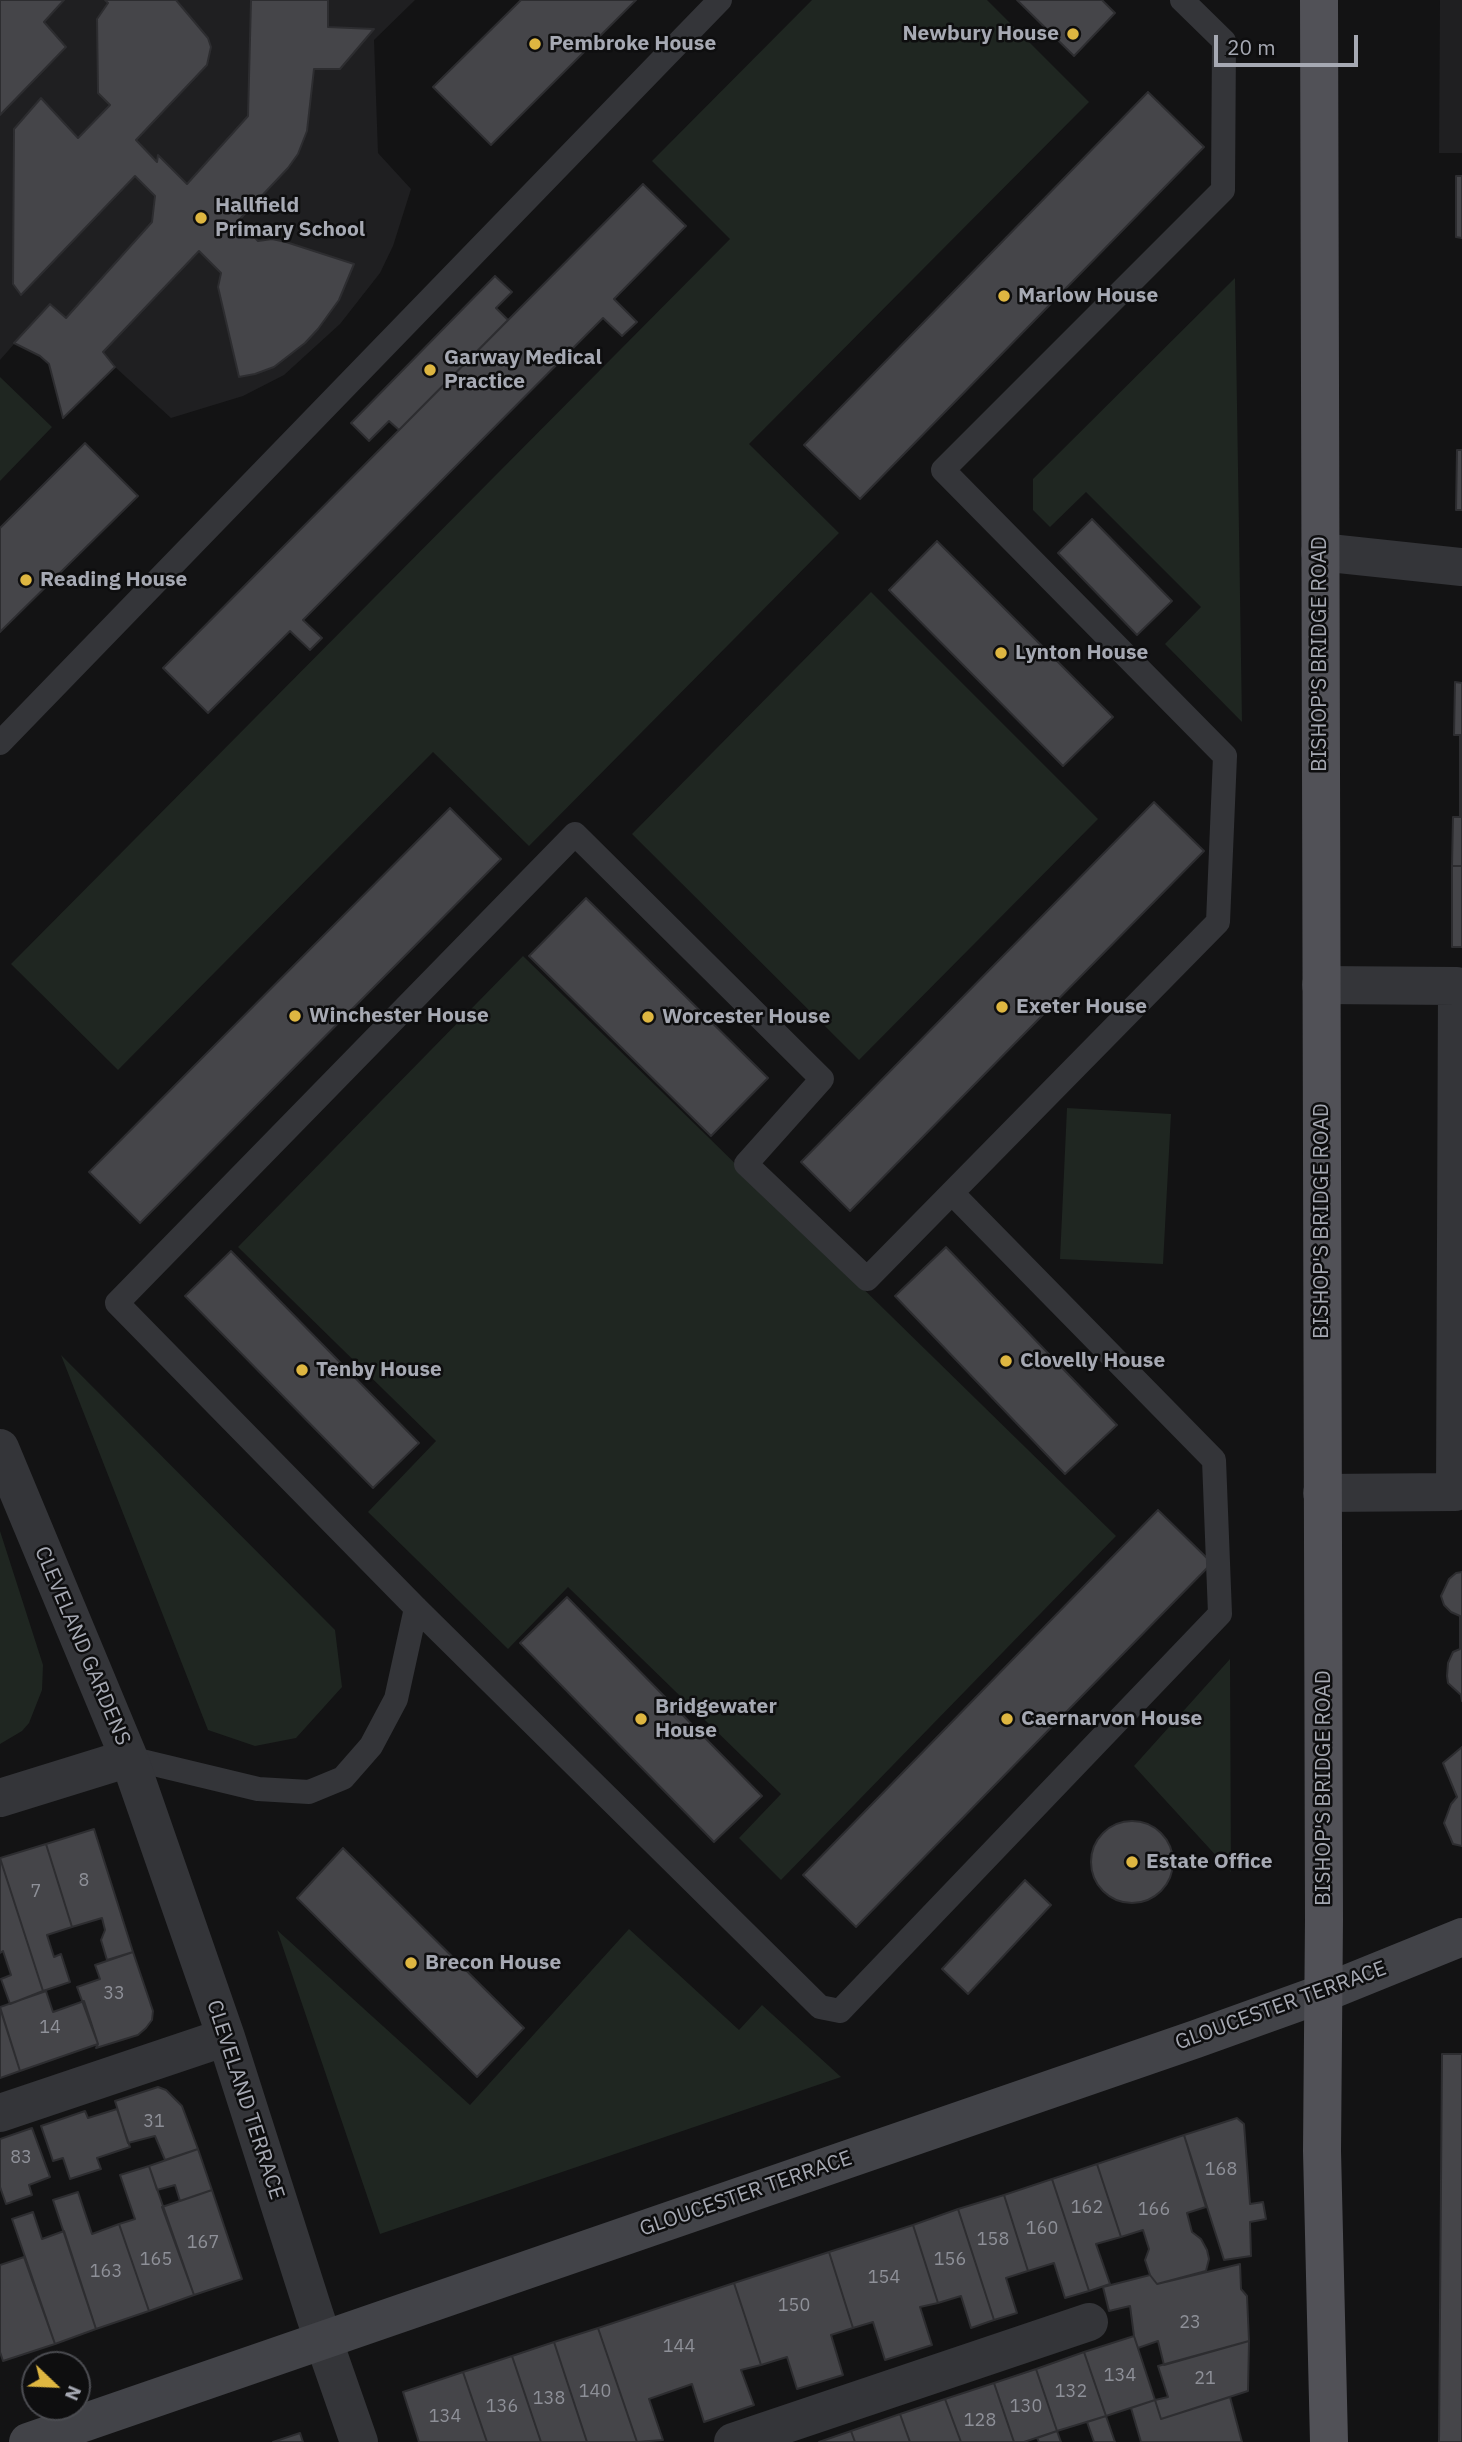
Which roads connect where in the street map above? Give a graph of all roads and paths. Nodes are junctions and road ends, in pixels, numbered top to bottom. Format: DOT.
graph roads {
  1 [pos="720,0"];
  2 [pos="1182,0"];
  3 [pos="1319,0"];
  4 [pos="1320,552"];
  5 [pos="1462,568"];
  6 [pos="0,743"];
  7 [pos="1321,985"];
  8 [pos="952,1193"];
  9 [pos="0,1448"];
  10 [pos="1322,1493"];
  11 [pos="416,1608"];
  12 [pos="129,1758"];
  13 [pos="0,1798"];
  14 [pos="1462,1937"];
  15 [pos="1324,1993"];
  16 [pos="226,2037"];
  17 [pos="0,2113"];
  18 [pos="1089,2322"];
  19 [pos="323,2340"];
  20 [pos="27,2442"];
  21 [pos="359,2442"];
  22 [pos="733,2442"];
  23 [pos="1329,2442"];
  1 -- 6 [label="lane"];
  2 -- 8 [label="lane"];
  3 -- 4 [label="main road, BISHOP'S BRIDGE ROAD"];
  4 -- 5 [label="street"];
  4 -- 7 [label="main road, BISHOP'S BRIDGE ROAD"];
  7 -- 10 [label="main road, BISHOP'S BRIDGE ROAD"];
  7 -- 10 [label="street"];
  8 -- 11 [label="lane"];
  8 -- 11 [label="lane"];
  9 -- 12 [label="street, CLEVELAND GARDENS"];
  10 -- 15 [label="main road, BISHOP'S BRIDGE ROAD"];
  11 -- 12 [label="lane"];
  12 -- 13 [label="street, CLEVELAND GARDENS"];
  12 -- 16 [label="street, CLEVELAND TERRACE"];
  14 -- 15 [label="street, GLOUCESTER TERRACE"];
  15 -- 19 [label="street, GLOUCESTER TERRACE"];
  15 -- 23 [label="main road, BISHOP'S BRIDGE ROAD"];
  16 -- 17 [label="street"];
  16 -- 19 [label="street, CLEVELAND TERRACE"];
  18 -- 22 [label="street"];
  19 -- 20 [label="street, GLOUCESTER TERRACE"];
  19 -- 21 [label="street, CLEVELAND TERRACE"];
}
